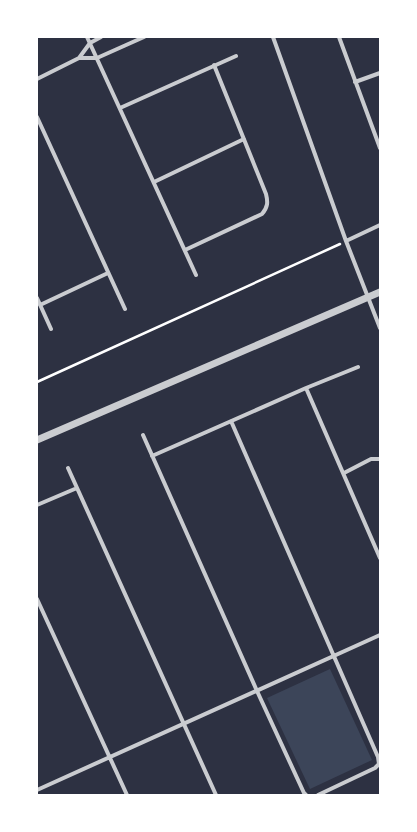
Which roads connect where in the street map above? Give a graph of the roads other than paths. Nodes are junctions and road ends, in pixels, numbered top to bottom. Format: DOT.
graph roads {
  1 [pos="87,37"];
  2 [pos="101,37"];
  3 [pos="144,37"];
  4 [pos="273,37"];
  5 [pos="339,37"];
  6 [pos="90,43"];
  7 [pos="236,56"];
  8 [pos="79,58"];
  9 [pos="97,58"];
  10 [pos="214,66"];
  11 [pos="380,73"];
  12 [pos="37,79"];
  13 [pos="356,82"];
  14 [pos="120,108"];
  15 [pos="37,117"];
  16 [pos="244,139"];
  17 [pos="380,148"];
  18 [pos="154,182"];
  19 [pos="380,225"];
  20 [pos="346,241"];
  21 [pos="185,250"];
  22 [pos="108,273"];
  23 [pos="196,275"];
  24 [pos="380,292"];
  25 [pos="37,298"];
  26 [pos="368,298"];
  27 [pos="40,305"];
  28 [pos="125,309"];
  29 [pos="380,328"];
  30 [pos="51,329"];
  31 [pos="358,367"];
  32 [pos="306,388"];
  33 [pos="231,421"];
  34 [pos="143,435"];
  35 [pos="37,440"];
  36 [pos="152,456"];
  37 [pos="380,459"];
  38 [pos="68,468"];
  39 [pos="344,472"];
  40 [pos="77,488"];
  41 [pos="37,505"];
  42 [pos="380,558"];
  43 [pos="37,599"];
  44 [pos="380,635"];
  45 [pos="334,656"];
  46 [pos="257,691"];
  47 [pos="184,723"];
  48 [pos="110,757"];
  49 [pos="37,790"];
  50 [pos="127,795"];
  51 [pos="216,795"];
  52 [pos="306,795"];
  53 [pos="318,795"];
  1 -- 6 [label="street"];
  2 -- 6 [label="street"];
  3 -- 9 [label="street"];
  4 -- 20 [label="street"];
  5 -- 13 [label="street"];
  6 -- 8 [label="street"];
  6 -- 9 [label="street"];
  7 -- 10 [label="street"];
  8 -- 9 [label="street"];
  8 -- 12 [label="street"];
  9 -- 14 [label="street"];
  10 -- 14 [label="street"];
  10 -- 16 [label="street"];
  11 -- 13 [label="street"];
  13 -- 17 [label="street"];
  14 -- 18 [label="street"];
  15 -- 22 [label="street"];
  16 -- 18 [label="street"];
  16 -- 21 [label="street"];
  18 -- 21 [label="street"];
  19 -- 20 [label="street"];
  20 -- 26 [label="street"];
  21 -- 23 [label="street"];
  22 -- 27 [label="street"];
  22 -- 28 [label="street"];
  24 -- 26 [label="street"];
  25 -- 27 [label="street"];
  26 -- 29 [label="street"];
  26 -- 35 [label="street"];
  27 -- 30 [label="street"];
  31 -- 32 [label="street"];
  32 -- 33 [label="street"];
  32 -- 39 [label="street"];
  33 -- 36 [label="street"];
  33 -- 45 [label="street"];
  34 -- 36 [label="street"];
  36 -- 46 [label="street"];
  37 -- 39 [label="street"];
  38 -- 40 [label="street"];
  39 -- 42 [label="street"];
  40 -- 41 [label="street"];
  40 -- 47 [label="street"];
  43 -- 48 [label="street"];
  44 -- 45 [label="street"];
  45 -- 46 [label="street"];
  45 -- 53 [label="street"];
  46 -- 47 [label="street"];
  46 -- 52 [label="street"];
  47 -- 48 [label="street"];
  47 -- 51 [label="street"];
  48 -- 49 [label="street"];
  48 -- 50 [label="street"];
}
